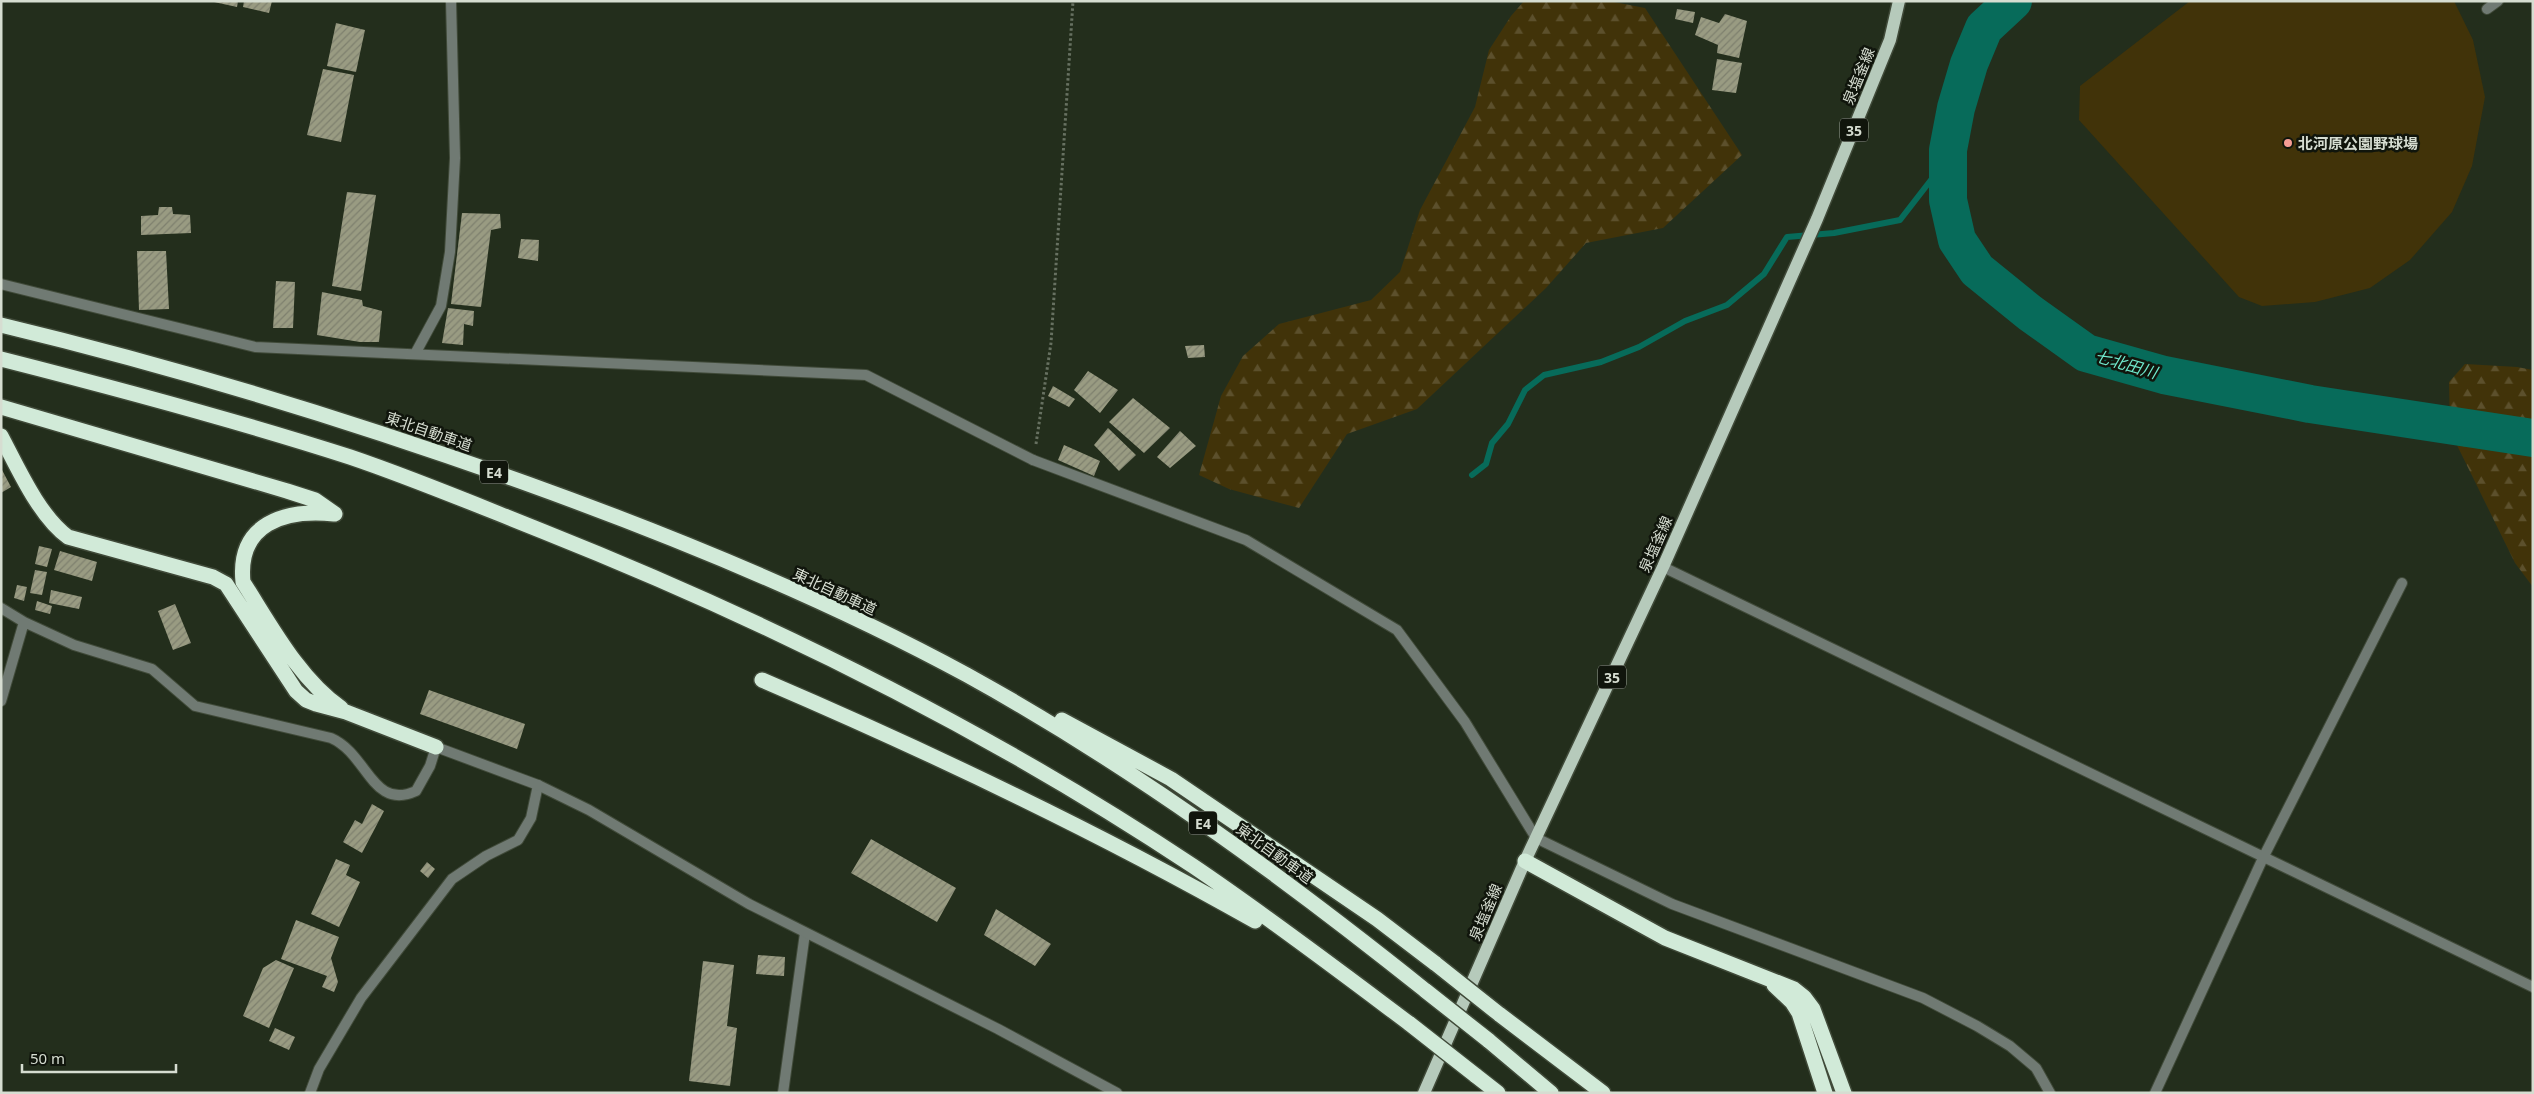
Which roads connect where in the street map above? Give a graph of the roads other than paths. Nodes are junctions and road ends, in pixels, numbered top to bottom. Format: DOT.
graph roads {
  1 [pos="451,1"];
  2 [pos="1899,1"];
  3 [pos="2498,1"];
  4 [pos="2487,9"];
  5 [pos="1,284"];
  6 [pos="1,324"];
  7 [pos="415,354"];
  8 [pos="1,359"];
  9 [pos="1,407"];
  10 [pos="1,436"];
  11 [pos="1663,567"];
  12 [pos="2402,583"];
  13 [pos="1,608"];
  14 [pos="24,622"];
  15 [pos="966,675"];
  16 [pos="762,680"];
  17 [pos="1,701"];
  18 [pos="346,712"];
  19 [pos="436,747"];
  20 [pos="538,785"];
  21 [pos="1536,838"];
  22 [pos="2263,858"];
  23 [pos="1525,861"];
  24 [pos="805,933"];
  25 [pos="1330,964"];
  26 [pos="1767,979"];
  27 [pos="2533,987"];
  28 [pos="310,1093"];
  29 [pos="783,1093"];
  30 [pos="1117,1093"];
  31 [pos="1424,1093"];
  32 [pos="1498,1093"];
  33 [pos="1552,1093"];
  34 [pos="1603,1093"];
  35 [pos="1825,1093"];
  36 [pos="1844,1093"];
  37 [pos="2050,1093"];
  38 [pos="2155,1093"];
  1 -- 7 [label="street"];
  2 -- 11 [label="main road, 泉塩釜線 / 35"];
  3 -- 4 [label="street"];
  5 -- 7 [label="street"];
  6 -- 15 [label="highway, 東北自動車道 / E4"];
  7 -- 21 [label="street"];
  8 -- 25 [label="highway, E4"];
  9 -- 18 [label="highway"];
  10 -- 18 [label="highway"];
  11 -- 21 [label="main road, 泉塩釜線 / 35"];
  11 -- 22 [label="street"];
  12 -- 22 [label="street"];
  13 -- 14 [label="street"];
  14 -- 17 [label="street"];
  14 -- 19 [label="street"];
  15 -- 33 [label="highway, 東北自動車道 / E4, bridge"];
  15 -- 34 [label="highway, bridge"];
  16 -- 25 [label="highway"];
  18 -- 19 [label="highway"];
  19 -- 20 [label="street"];
  20 -- 24 [label="street"];
  20 -- 28 [label="street"];
  21 -- 23 [label="main road, 泉塩釜線 / 35"];
  21 -- 37 [label="street"];
  22 -- 27 [label="street"];
  22 -- 38 [label="street"];
  23 -- 26 [label="highway"];
  23 -- 31 [label="main road, 泉塩釜線 / 35"];
  24 -- 29 [label="street"];
  24 -- 30 [label="street"];
  25 -- 32 [label="highway, E4, bridge"];
  26 -- 35 [label="highway"];
  26 -- 36 [label="highway"];
}
